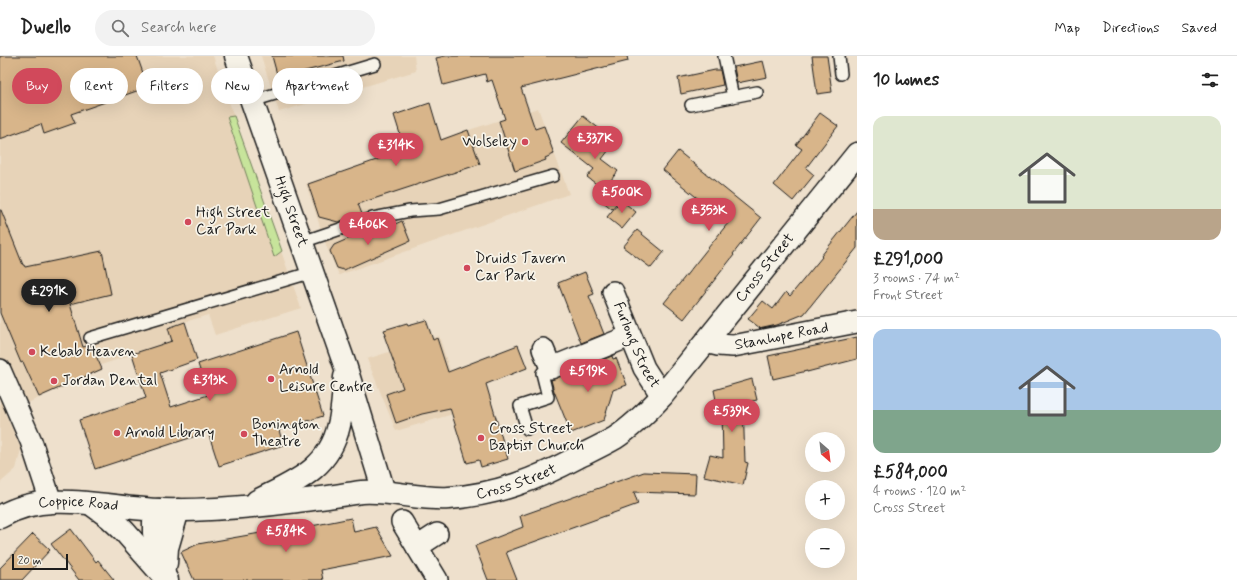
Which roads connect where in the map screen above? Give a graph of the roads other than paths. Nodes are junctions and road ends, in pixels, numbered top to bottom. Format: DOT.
graph roads {
  1 [pos="236,56"];
  2 [pos="724,56"];
  3 [pos="839,56"];
  4 [pos="375,64"];
  5 [pos="240,68"];
  6 [pos="841,74"];
  7 [pos="757,92"];
  8 [pos="264,97"];
  9 [pos="733,97"];
  10 [pos="253,104"];
  11 [pos="692,105"];
  12 [pos="857,154"];
  13 [pos="553,176"];
  14 [pos="302,242"];
  15 [pos="313,272"];
  16 [pos="613,292"];
  17 [pos="857,322"];
  18 [pos="630,336"];
  19 [pos="90,338"];
  20 [pos="706,342"];
  21 [pos="547,358"];
  22 [pos="346,368"];
  23 [pos="0,370"];
  24 [pos="662,396"];
  25 [pos="527,429"];
  26 [pos="384,492"];
  27 [pos="51,502"];
  28 [pos="90,503"];
  29 [pos="248,506"];
  30 [pos="168,510"];
  31 [pos="0,517"];
  32 [pos="402,522"];
  33 [pos="437,534"];
  34 [pos="417,547"];
  35 [pos="166,578"];
  36 [pos="436,580"];
  1 -- 5 [label="street, High Street"];
  2 -- 9 [label="lane"];
  3 -- 6 [label="lane"];
  4 -- 8 [label="lane"];
  7 -- 9 [label="lane"];
  9 -- 11 [label="lane"];
  10 -- 14 [label="street, High Street"];
  12 -- 20 [label="street, Cross Street"];
  13 -- 14 [label="lane"];
  14 -- 15 [label="street, High Street"];
  15 -- 19 [label="lane"];
  15 -- 22 [label="street, High Street"];
  16 -- 18 [label="street, Furlong Street"];
  17 -- 20 [label="street, Stanhope Road"];
  18 -- 21 [label="street"];
  18 -- 24 [label="street, Furlong Street"];
  20 -- 24 [label="street, Cross Street"];
  21 -- 25 [label="lane"];
  22 -- 26 [label="street, High Street"];
  22 -- 29 [label="street, High Street"];
  23 -- 27 [label="street"];
  24 -- 26 [label="street, Cross Street"];
  26 -- 29 [label="street, Cross Street"];
  27 -- 28 [label="street, Coppice Road"];
  27 -- 31 [label="street, Coppice Road"];
  28 -- 30 [label="street, Coppice Road"];
  28 -- 35 [label="street"];
  29 -- 30 [label="street, Cross Street"];
  30 -- 35 [label="street"];
  32 -- 34 [label="street"];
  33 -- 34 [label="street"];
  34 -- 36 [label="street"];
}
